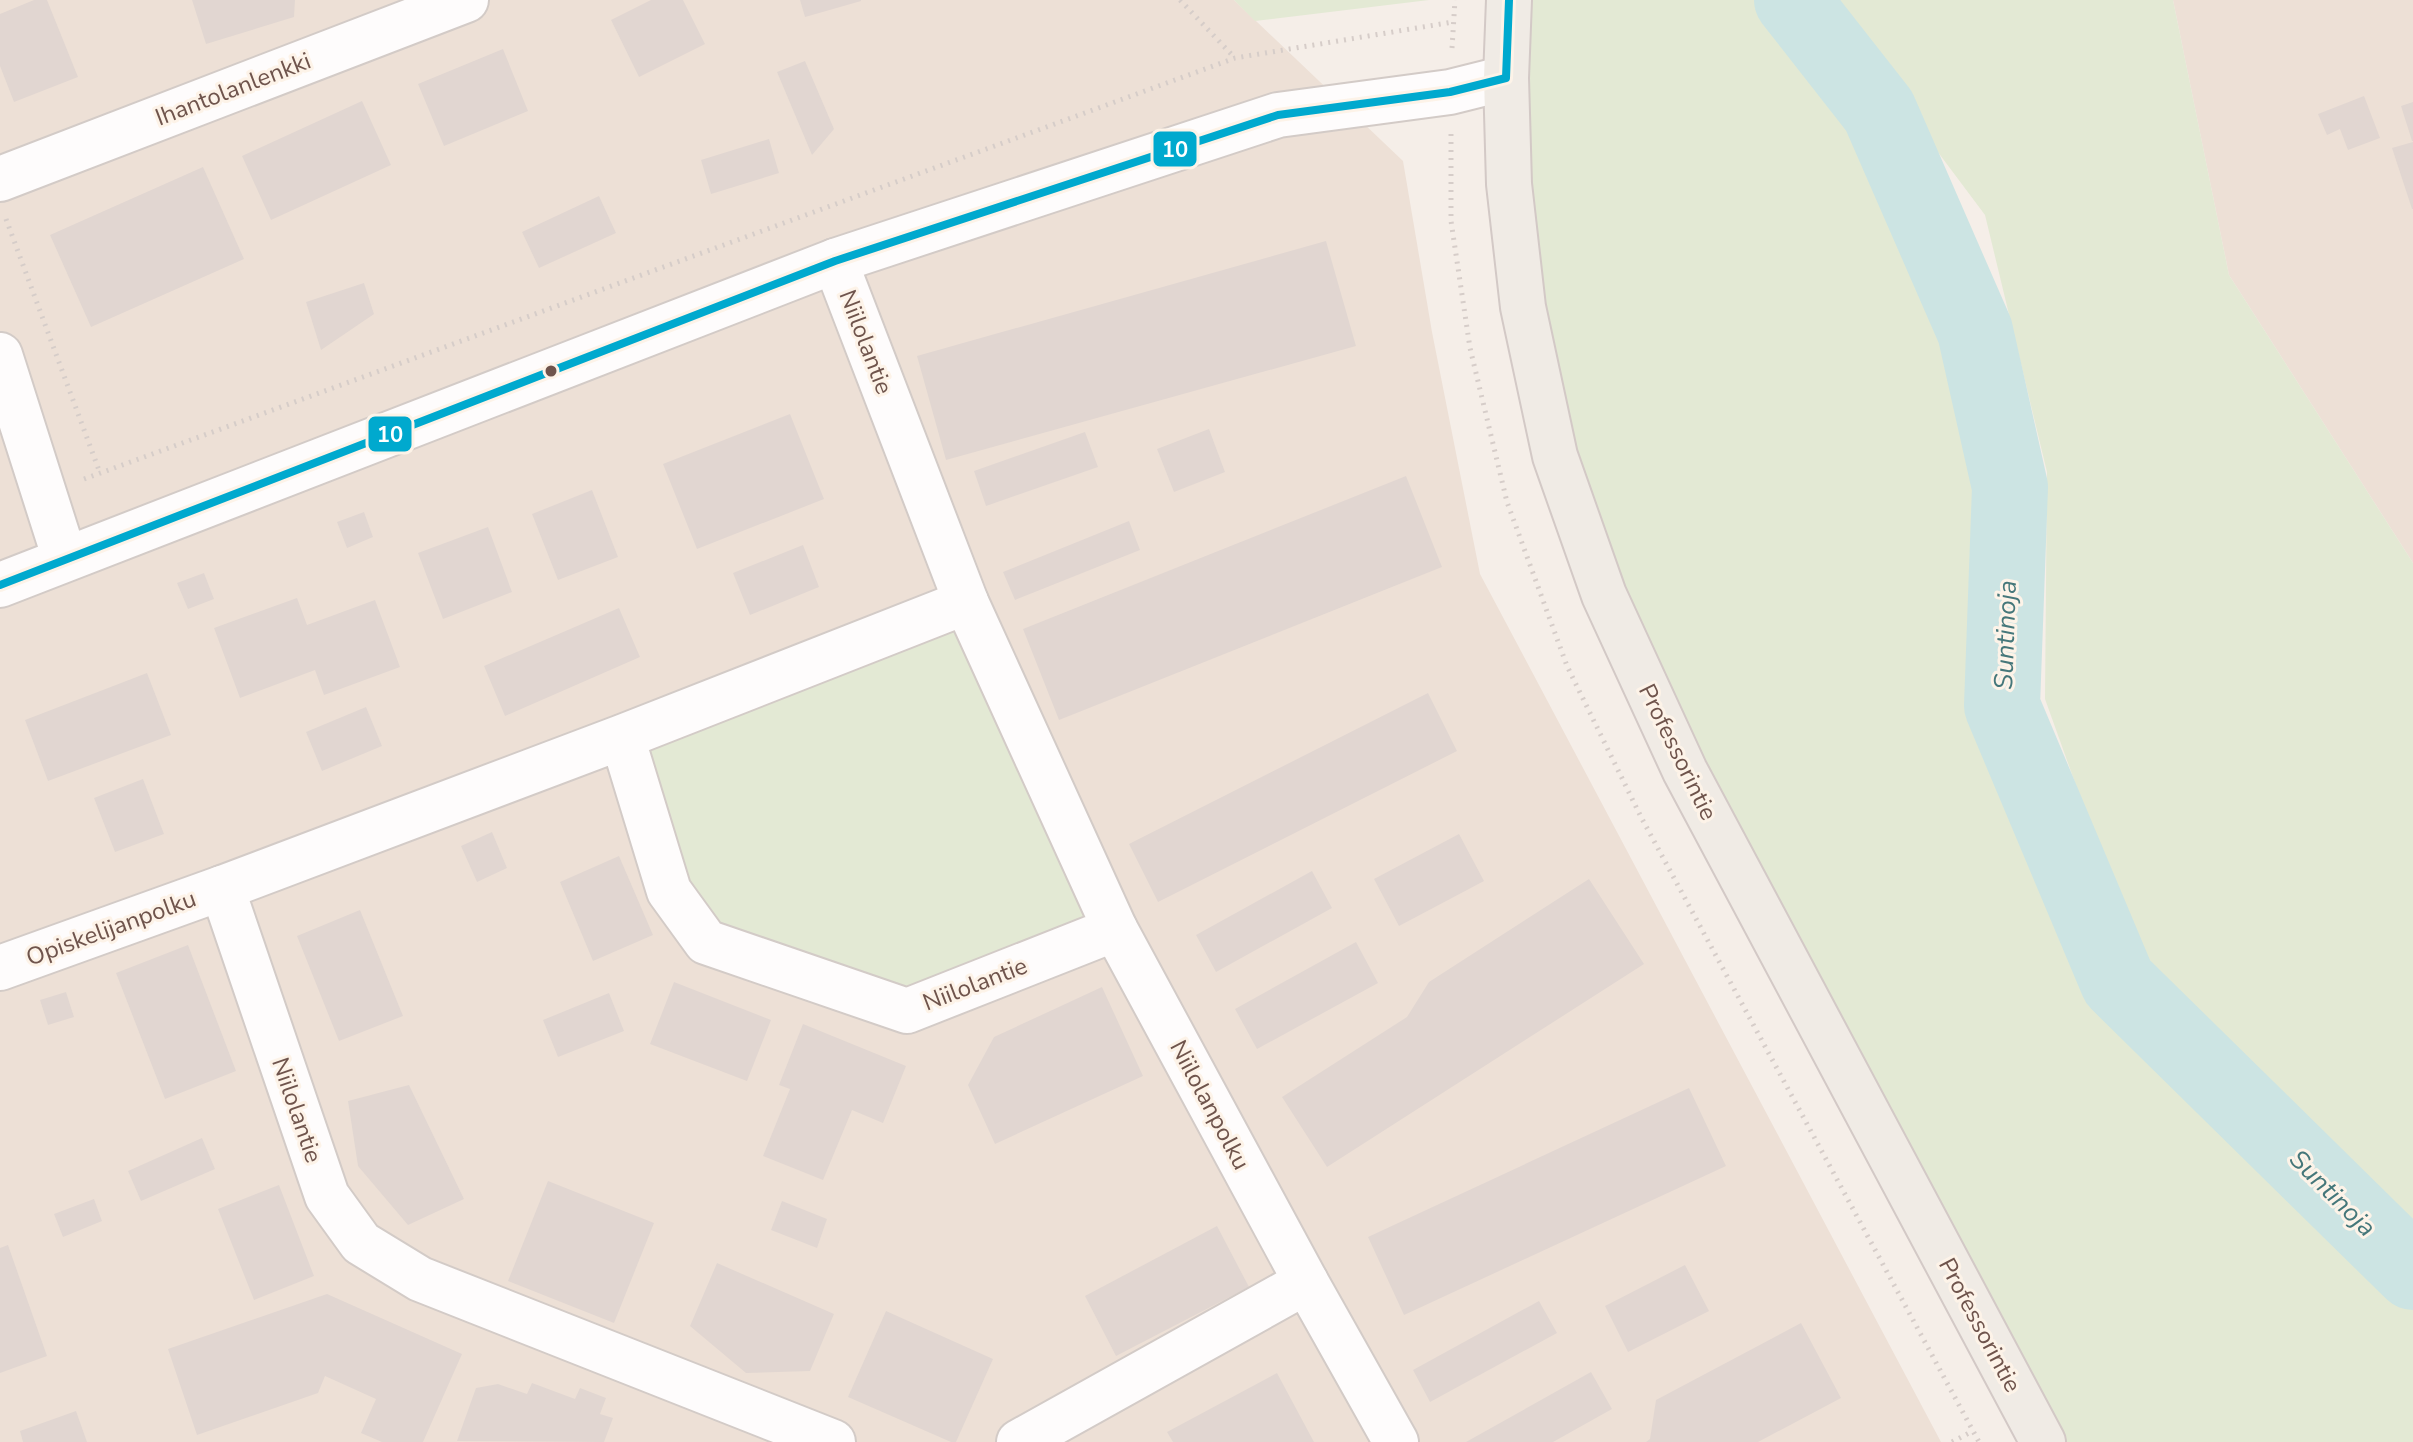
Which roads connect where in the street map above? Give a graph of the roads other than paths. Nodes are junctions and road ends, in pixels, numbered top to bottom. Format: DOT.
graph roads {
  1 [pos="466,0"];
  2 [pos="1509,0"];
  3 [pos="1506,78"];
  4 [pos="3,199"];
  5 [pos="835,261"];
  6 [pos="0,355"];
  7 [pos="65,559"];
  8 [pos="0,585"];
  9 [pos="966,602"];
  10 [pos="622,737"];
  11 [pos="222,888"];
  12 [pos="1115,929"];
  13 [pos="0,968"];
  14 [pos="1306,1282"];
  15 [pos="833,1442"];
  16 [pos="1019,1442"];
  17 [pos="1396,1442"];
  18 [pos="2043,1442"];
  1 -- 4 [label="street, Ihantolanlenkki"];
  2 -- 3 [label="main road, Professorintie"];
  3 -- 5 [label="street"];
  3 -- 18 [label="main road, Professorintie"];
  5 -- 7 [label="street"];
  5 -- 9 [label="street, Niilolantie"];
  6 -- 7 [label="street"];
  7 -- 8 [label="street"];
  9 -- 10 [label="street"];
  9 -- 12 [label="street, Niilolantie"];
  10 -- 11 [label="street"];
  10 -- 12 [label="street, Niilolantie"];
  11 -- 13 [label="street, Opiskelijanpolku"];
  11 -- 15 [label="street, Niilolantie"];
  12 -- 14 [label="street, Niilolanpolku"];
  14 -- 16 [label="street"];
  14 -- 17 [label="street"];
}
